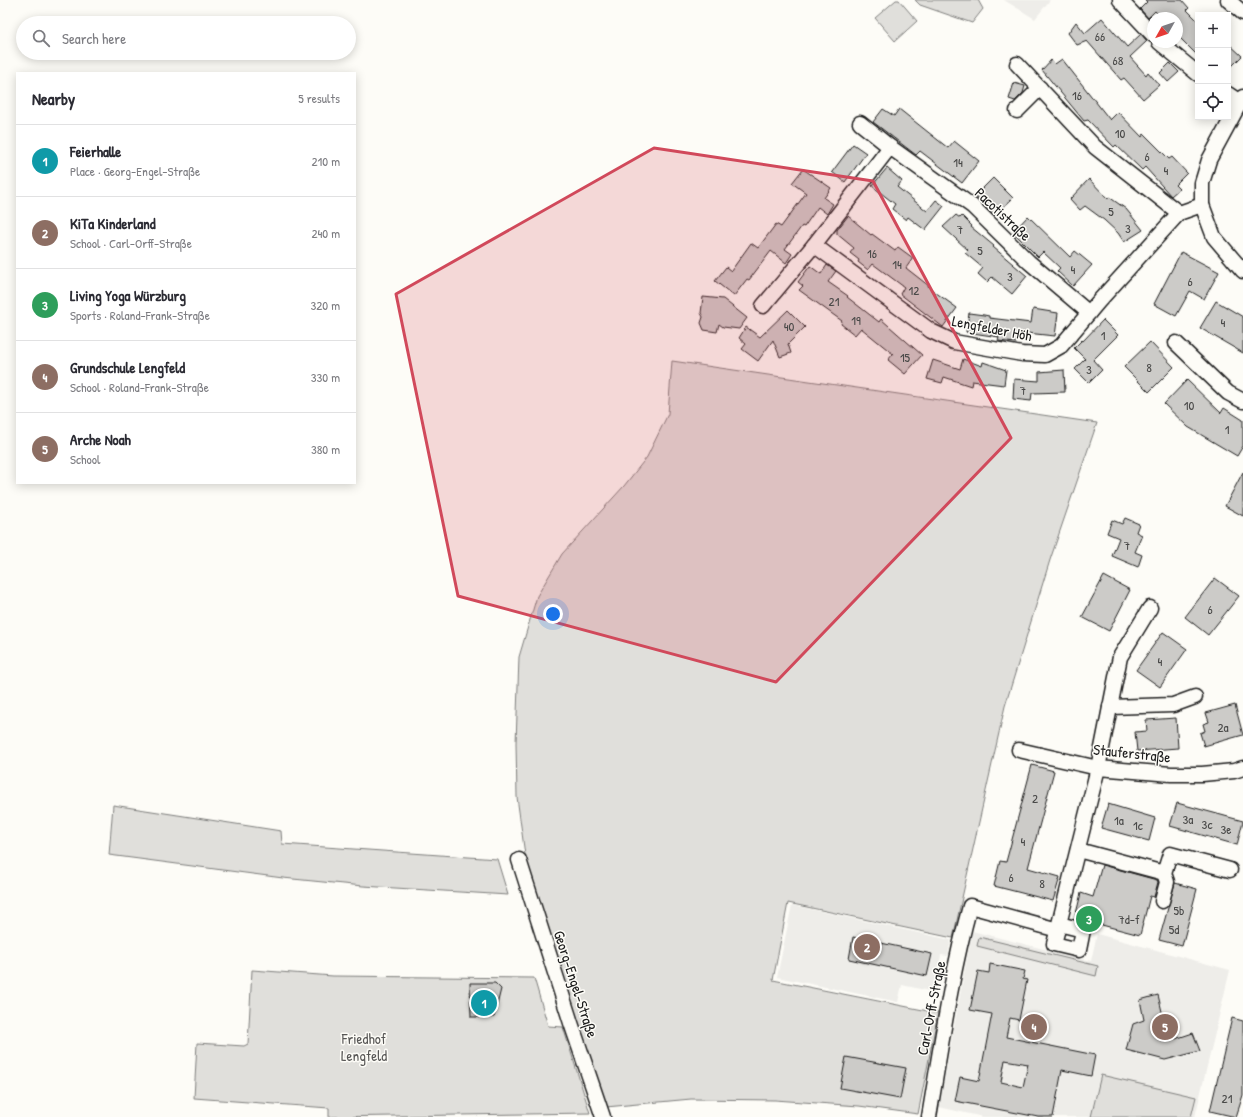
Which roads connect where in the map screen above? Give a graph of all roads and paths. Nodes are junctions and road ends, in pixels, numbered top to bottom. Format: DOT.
graph roads {
  1 [pos="1120,0"];
  2 [pos="1228,0"];
  3 [pos="1243,13"];
  4 [pos="1147,29"];
  5 [pos="1166,48"];
  6 [pos="1017,64"];
  7 [pos="1195,72"];
  8 [pos="1040,88"];
  9 [pos="1231,96"];
  10 [pos="1242,101"];
  11 [pos="1017,111"];
  12 [pos="860,123"];
  13 [pos="890,147"];
  14 [pos="1202,205"];
  15 [pos="1180,213"];
  16 [pos="814,245"];
  17 [pos="1243,271"];
  18 [pos="763,306"];
  19 [pos="1089,313"];
  20 [pos="1176,343"];
  21 [pos="1243,401"];
  22 [pos="1150,608"];
  23 [pos="1195,697"];
  24 [pos="1110,707"];
  25 [pos="1018,750"];
  26 [pos="1098,768"];
  27 [pos="1243,768"];
  28 [pos="1078,850"];
  29 [pos="519,860"];
  30 [pos="1230,870"];
  31 [pos="1164,873"];
  32 [pos="1162,901"];
  33 [pos="603,1117"];
  34 [pos="930,1117"];
  1 -- 4 [label="street"];
  2 -- 3 [label="street"];
  5 -- 7 [label="street"];
  6 -- 8 [label="street"];
  8 -- 11 [label="street"];
  8 -- 15 [label="street"];
  9 -- 10 [label="street"];
  10 -- 14 [label="street"];
  12 -- 13 [label="street, Pacotistraße"];
  13 -- 16 [label="street"];
  13 -- 19 [label="street, Pacotistraße"];
  14 -- 15 [label="street, Lengfelder Höh"];
  14 -- 17 [label="street"];
  15 -- 19 [label="street, Lengfelder Höh"];
  16 -- 18 [label="street"];
  16 -- 19 [label="street, Lengfelder Höh"];
  20 -- 21 [label="street"];
  22 -- 24 [label="street"];
  23 -- 24 [label="street"];
  24 -- 26 [label="street"];
  25 -- 26 [label="street, Stauferstraße"];
  26 -- 27 [label="street, Stauferstraße"];
  26 -- 28 [label="street"];
  28 -- 31 [label="street"];
  28 -- 34 [label="street, Carl-Orff-Straße"];
  29 -- 33 [label="street, Georg-Engel-Straße"];
  30 -- 31 [label="street"];
  31 -- 32 [label="street"];
}
